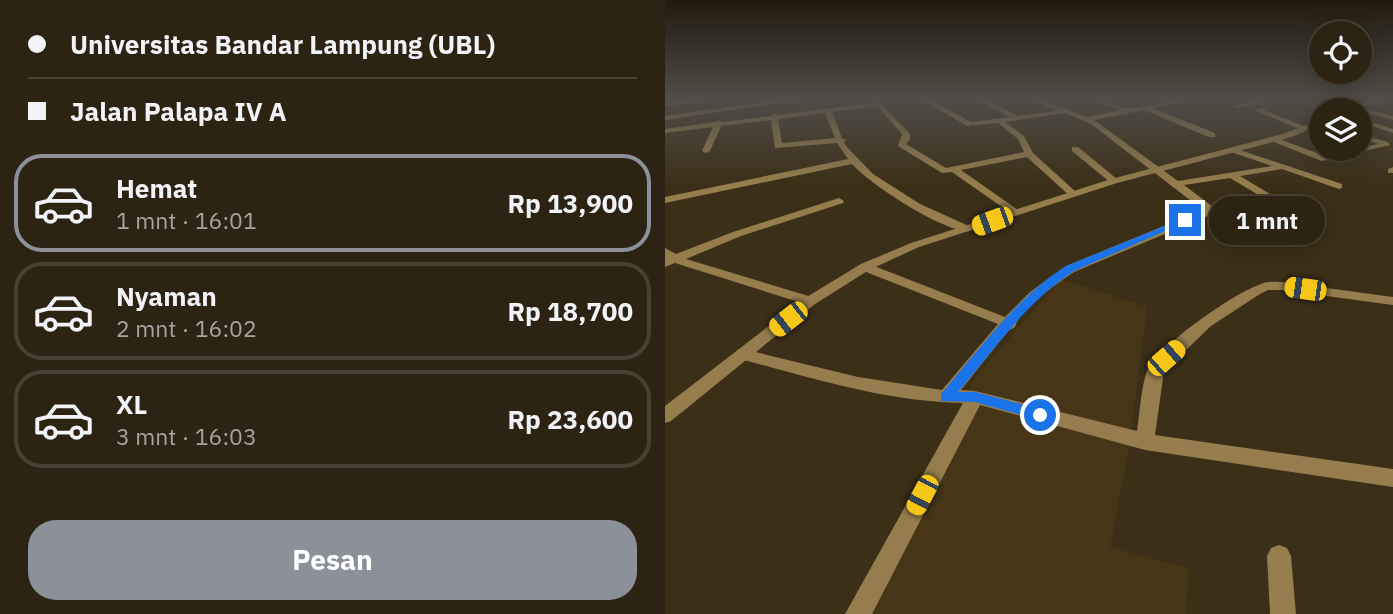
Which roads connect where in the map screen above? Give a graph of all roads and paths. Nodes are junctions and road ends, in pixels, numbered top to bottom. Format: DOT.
graph roads {
  1 [pos="691,127"];
  2 [pos="717,127"];
  3 [pos="776,127"];
  4 [pos="836,127"];
  5 [pos="899,127"];
  6 [pos="1007,127"];
  7 [pos="1096,127"];
  8 [pos="1192,127"];
  9 [pos="1301,127"];
  10 [pos="1307,129"];
  11 [pos="665,131"];
  12 [pos="1212,135"];
  13 [pos="842,139"];
  14 [pos="1273,140"];
  15 [pos="1372,140"];
  16 [pos="1372,148"];
  17 [pos="1075,149"];
  18 [pos="1234,150"];
  19 [pos="706,151"];
  20 [pos="1309,153"];
  21 [pos="1028,154"];
  22 [pos="852,161"];
  23 [pos="1282,167"];
  24 [pos="1154,169"];
  25 [pos="955,170"];
  26 [pos="1232,175"];
  27 [pos="1114,181"];
  28 [pos="1175,184"];
  29 [pos="1339,186"];
  30 [pos="1073,194"];
  31 [pos="666,199"];
  32 [pos="839,201"];
  33 [pos="1289,210"];
  34 [pos="1209,211"];
  35 [pos="1016,212"];
  36 [pos="967,229"];
  37 [pos="1246,237"];
  38 [pos="668,258"];
  39 [pos="865,267"];
  40 [pos="810,301"];
  41 [pos="1393,301"];
  42 [pos="1010,324"];
  43 [pos="743,354"];
  44 [pos="975,397"];
  45 [pos="946,398"];
  46 [pos="665,416"];
  47 [pos="1145,442"];
  48 [pos="1393,478"];
  49 [pos="1279,556"];
  50 [pos="859,614"];
  51 [pos="1283,614"];
  1 -- 11 [label="street"];
  2 -- 19 [label="street"];
  3 -- 13 [label="street"];
  4 -- 13 [label="street"];
  5 -- 25 [label="street"];
  6 -- 21 [label="street"];
  7 -- 24 [label="street"];
  8 -- 12 [label="street"];
  9 -- 10 [label="street"];
  10 -- 14 [label="street"];
  13 -- 22 [label="street"];
  14 -- 18 [label="street"];
  14 -- 20 [label="street"];
  15 -- 16 [label="street"];
  17 -- 27 [label="street"];
  18 -- 23 [label="street"];
  18 -- 24 [label="street"];
  21 -- 25 [label="street"];
  21 -- 30 [label="street"];
  22 -- 31 [label="street"];
  22 -- 36 [label="street"];
  23 -- 26 [label="street"];
  23 -- 29 [label="street"];
  24 -- 27 [label="street"];
  24 -- 28 [label="street"];
  25 -- 35 [label="street"];
  26 -- 28 [label="street"];
  26 -- 33 [label="street"];
  27 -- 30 [label="street"];
  28 -- 34 [label="street"];
  30 -- 35 [label="street"];
  32 -- 38 [label="street"];
  34 -- 37 [label="street"];
  34 -- 42 [label="street"];
  35 -- 36 [label="street"];
  36 -- 39 [label="street"];
  38 -- 40 [label="street"];
  39 -- 40 [label="street"];
  39 -- 42 [label="street"];
  40 -- 43 [label="street"];
  41 -- 47 [label="street"];
  42 -- 45 [label="street"];
  43 -- 45 [label="street"];
  43 -- 46 [label="street"];
  44 -- 45 [label="street"];
  44 -- 47 [label="street"];
  44 -- 50 [label="street"];
  47 -- 48 [label="street"];
  49 -- 51 [label="street"];
}
